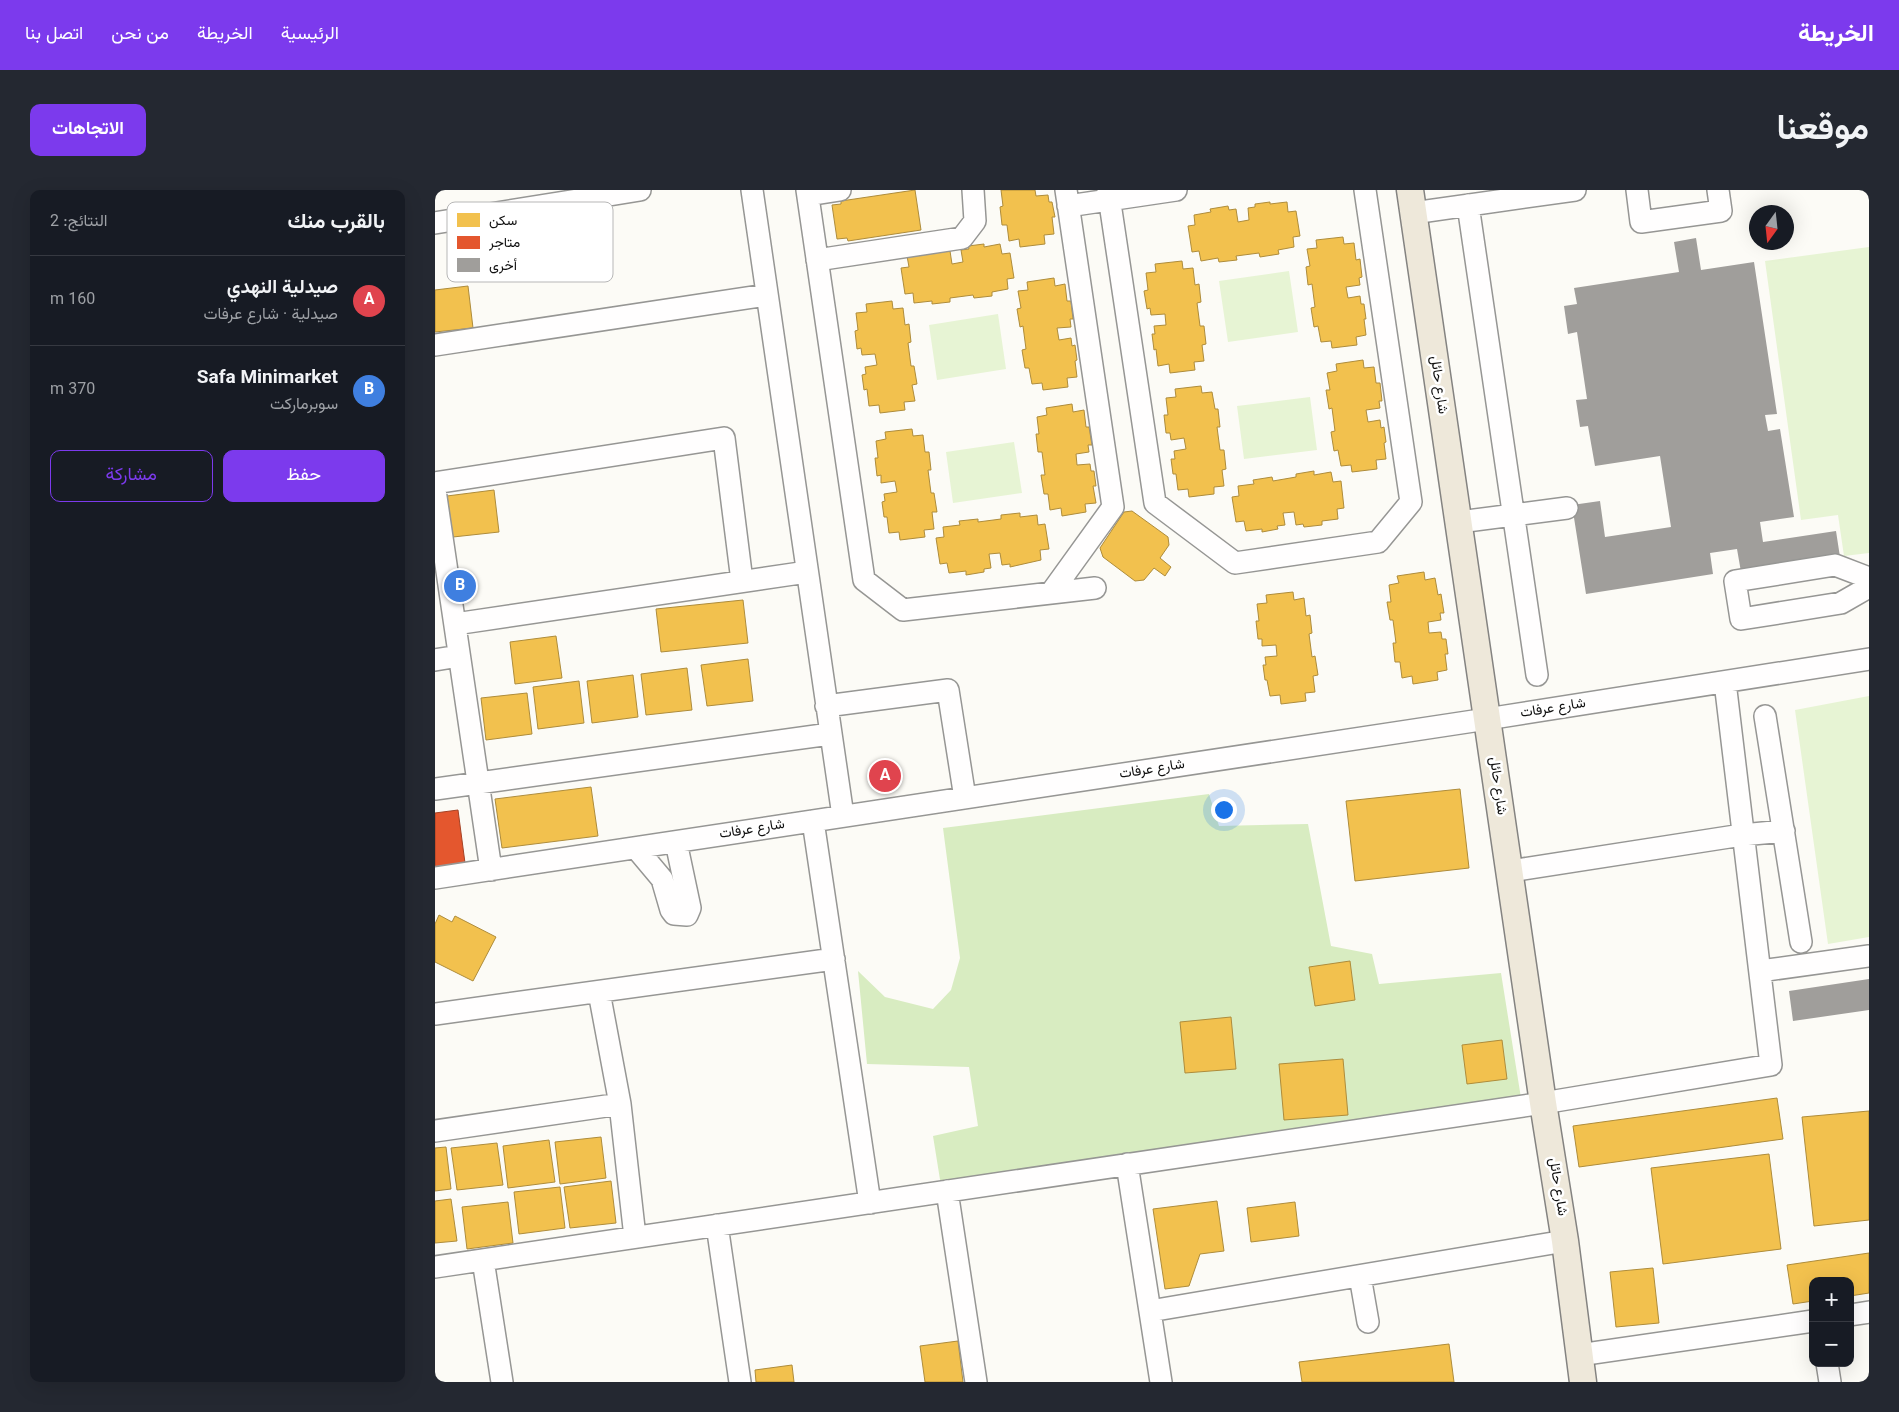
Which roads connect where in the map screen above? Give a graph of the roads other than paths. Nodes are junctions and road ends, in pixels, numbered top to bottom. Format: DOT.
graph roads {
  1 [pos="640,190"];
  2 [pos="753,190"];
  3 [pos="840,190"];
  4 [pos="973,190"];
  5 [pos="1176,190"];
  6 [pos="1365,190"];
  7 [pos="1402,190"];
  8 [pos="1575,190"];
  9 [pos="1637,190"];
  10 [pos="1718,190"];
  11 [pos="807,193"];
  12 [pos="1109,195"];
  13 [pos="1067,198"];
  14 [pos="568,202"];
  15 [pos="1468,205"];
  16 [pos="1413,212"];
  17 [pos="817,260"];
  18 [pos="767,295"];
  19 [pos="435,345"];
  20 [pos="435,484"];
  21 [pos="435,490"];
  22 [pos="1567,508"];
  23 [pos="1512,515"];
  24 [pos="1459,522"];
  25 [pos="438,526"];
  26 [pos="807,572"];
  27 [pos="1869,578"];
  28 [pos="742,581"];
  29 [pos="1869,587"];
  30 [pos="1095,588"];
  31 [pos="1051,593"];
  32 [pos="455,624"];
  33 [pos="459,656"];
  34 [pos="1869,659"];
  35 [pos="435,660"];
  36 [pos="1537,675"];
  37 [pos="1725,682"];
  38 [pos="826,706"];
  39 [pos="1765,716"];
  40 [pos="1487,719"];
  41 [pos="830,734"];
  42 [pos="478,783"];
  43 [pos="435,790"];
  44 [pos="965,798"];
  45 [pos="843,816"];
  46 [pos="813,821"];
  47 [pos="1783,831"];
  48 [pos="1742,835"];
  49 [pos="676,842"];
  50 [pos="636,848"];
  51 [pos="491,870"];
  52 [pos="1509,872"];
  53 [pos="683,873"];
  54 [pos="435,878"];
  55 [pos="662,879"];
  56 [pos="1801,942"];
  57 [pos="1869,956"];
  58 [pos="834,959"];
  59 [pos="1760,971"];
  60 [pos="599,992"];
  61 [pos="435,1014"];
  62 [pos="1543,1103"];
  63 [pos="620,1104"];
  64 [pos="435,1130"];
  65 [pos="1127,1164"];
  66 [pos="947,1191"];
  67 [pos="870,1203"];
  68 [pos="717,1225"];
  69 [pos="635,1238"];
  70 [pos="1565,1241"];
  71 [pos="483,1260"];
  72 [pos="435,1267"];
  73 [pos="1360,1276"];
  74 [pos="1150,1310"];
  75 [pos="1869,1312"];
  76 [pos="1854,1314"];
  77 [pos="1809,1321"];
  78 [pos="1369,1322"];
  79 [pos="1579,1355"];
  80 [pos="1827,1367"];
  81 [pos="502,1382"];
  82 [pos="740,1382"];
  83 [pos="976,1382"];
  84 [pos="1161,1382"];
  85 [pos="1583,1382"];
  86 [pos="1829,1382"];
  1 -- 14 [label="street"];
  2 -- 18 [label="street"];
  3 -- 11 [label="street"];
  4 -- 17 [label="street"];
  5 -- 12 [label="street"];
  6 -- 12 [label="street"];
  7 -- 16 [label="street"];
  8 -- 15 [label="street"];
  9 -- 10 [label="street"];
  11 -- 17 [label="street"];
  12 -- 13 [label="street"];
  13 -- 31 [label="street"];
  15 -- 16 [label="street"];
  15 -- 23 [label="street"];
  16 -- 24 [label="main road, شارع حائل"];
  17 -- 31 [label="street"];
  18 -- 19 [label="street"];
  18 -- 26 [label="street"];
  20 -- 28 [label="street"];
  21 -- 25 [label="street"];
  22 -- 23 [label="street"];
  23 -- 24 [label="street"];
  23 -- 36 [label="street"];
  24 -- 40 [label="main road, شارع حائل"];
  25 -- 32 [label="street"];
  26 -- 28 [label="street"];
  26 -- 38 [label="street"];
  27 -- 29 [label="street"];
  28 -- 32 [label="street"];
  30 -- 31 [label="street"];
  32 -- 33 [label="street"];
  33 -- 35 [label="street"];
  33 -- 42 [label="street"];
  34 -- 37 [label="street, شارع عرفات"];
  37 -- 40 [label="street, شارع عرفات"];
  37 -- 48 [label="street"];
  38 -- 41 [label="street"];
  38 -- 44 [label="street"];
  39 -- 47 [label="street"];
  40 -- 44 [label="street, شارع عرفات"];
  40 -- 52 [label="main road, شارع حائل"];
  41 -- 42 [label="street"];
  41 -- 45 [label="street"];
  42 -- 43 [label="street"];
  42 -- 51 [label="street"];
  44 -- 45 [label="street, شارع عرفات"];
  45 -- 46 [label="street, شارع عرفات"];
  46 -- 49 [label="street, شارع عرفات"];
  46 -- 58 [label="street"];
  47 -- 48 [label="street"];
  47 -- 56 [label="street"];
  48 -- 52 [label="street"];
  48 -- 59 [label="street"];
  49 -- 50 [label="street, شارع عرفات"];
  49 -- 53 [label="street"];
  50 -- 51 [label="street, شارع عرفات"];
  50 -- 55 [label="street"];
  51 -- 54 [label="street, شارع عرفات"];
  52 -- 62 [label="main road, شارع حائل"];
  53 -- 55 [label="street"];
  53 -- 55 [label="street"];
  57 -- 59 [label="street"];
  58 -- 60 [label="street"];
  58 -- 67 [label="street"];
  59 -- 62 [label="street"];
  60 -- 61 [label="street"];
  60 -- 63 [label="street"];
  62 -- 65 [label="street"];
  62 -- 70 [label="main road, شارع حائل"];
  63 -- 64 [label="street"];
  63 -- 69 [label="street"];
  65 -- 66 [label="street"];
  65 -- 74 [label="street"];
  66 -- 67 [label="street"];
  66 -- 83 [label="street"];
  67 -- 68 [label="street"];
  68 -- 69 [label="street"];
  68 -- 82 [label="street"];
  69 -- 71 [label="street"];
  70 -- 73 [label="street"];
  70 -- 79 [label="main road, شارع حائل"];
  71 -- 72 [label="street"];
  71 -- 81 [label="street"];
  73 -- 74 [label="street"];
  73 -- 78 [label="street"];
  74 -- 84 [label="street"];
  75 -- 76 [label="street"];
  77 -- 79 [label="street"];
  79 -- 85 [label="main road, شارع حائل"];
  80 -- 86 [label="street"];
}
